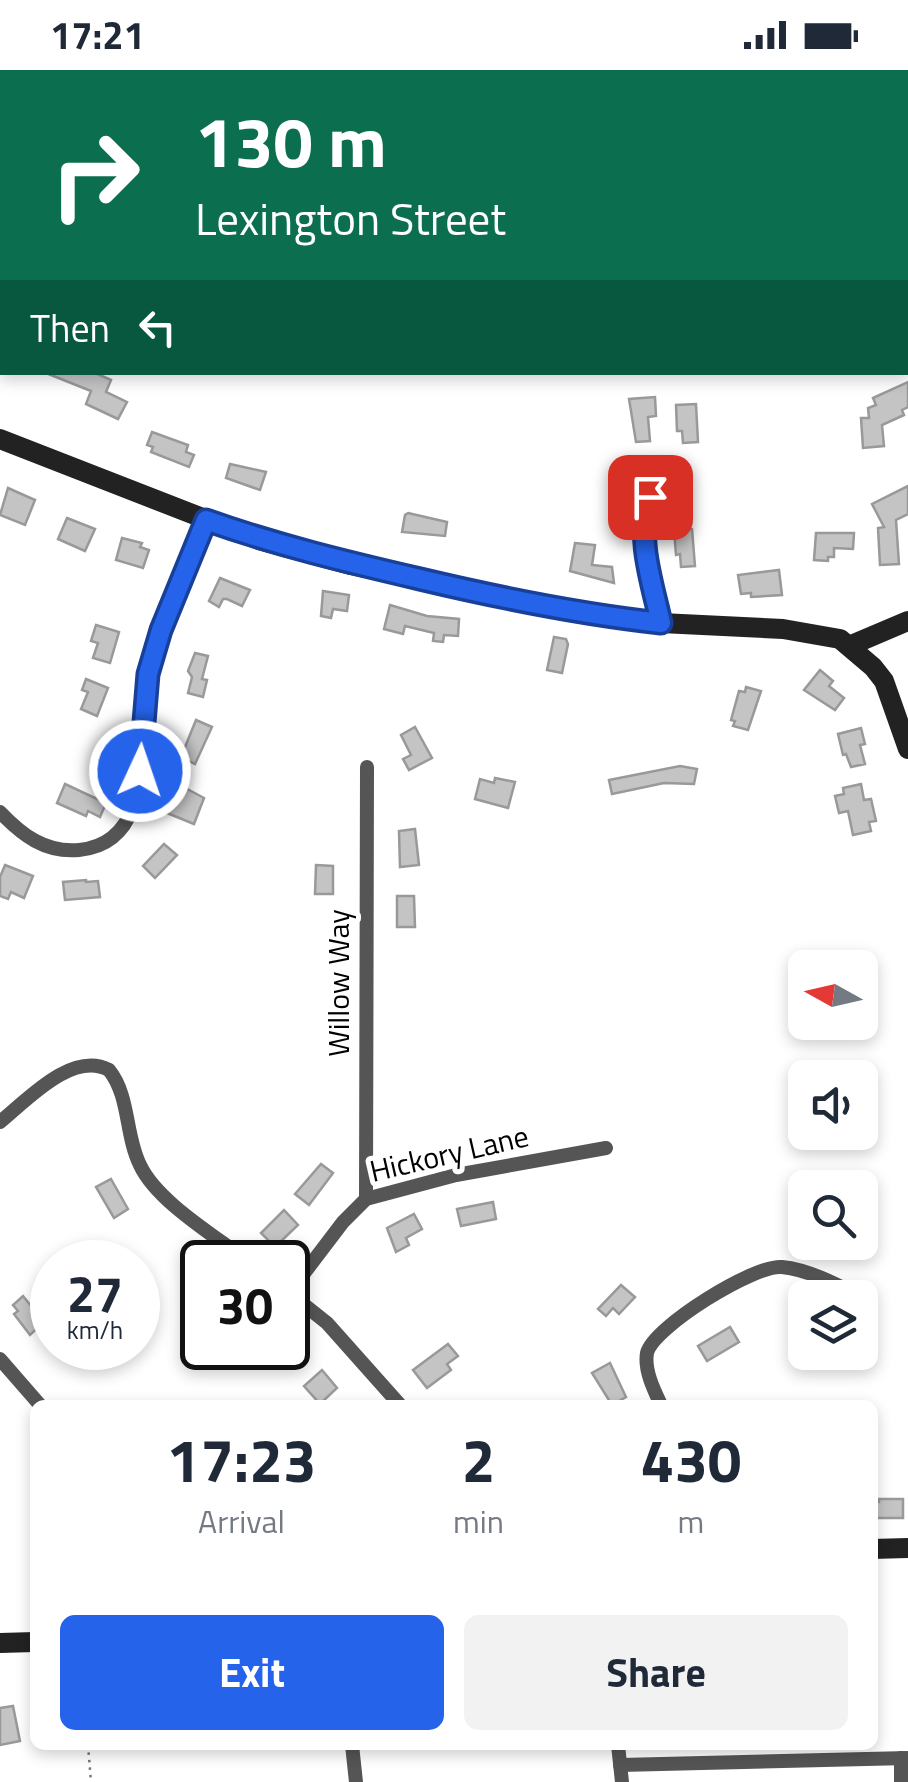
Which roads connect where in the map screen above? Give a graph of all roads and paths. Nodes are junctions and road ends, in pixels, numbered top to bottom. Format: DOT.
graph roads {
  1 [pos="0,439"];
  2 [pos="664,479"];
  3 [pos="206,520"];
  4 [pos="908,622"];
  5 [pos="661,623"];
  6 [pos="849,646"];
  7 [pos="908,749"];
  8 [pos="367,767"];
  9 [pos="0,812"];
  10 [pos="0,1122"];
  11 [pos="606,1148"];
  12 [pos="366,1199"];
  13 [pos="222,1240"];
  14 [pos="310,1264"];
  15 [pos="818,1280"];
  16 [pos="310,1309"];
  17 [pos="0,1359"];
  18 [pos="36,1400"];
  19 [pos="396,1400"];
  20 [pos="659,1400"];
  21 [pos="908,1548"];
  22 [pos="878,1549"];
  23 [pos="30,1642"];
  24 [pos="0,1643"];
  25 [pos="89,1750"];
  26 [pos="353,1750"];
  27 [pos="618,1750"];
  28 [pos="904,1758"];
  29 [pos="620,1765"];
  30 [pos="92,1782"];
  31 [pos="356,1782"];
  32 [pos="622,1782"];
  33 [pos="901,1782"];
  1 -- 3 [label="street"];
  2 -- 5 [label="street"];
  3 -- 5 [label="street"];
  3 -- 9 [label="street"];
  4 -- 6 [label="street"];
  5 -- 6 [label="street"];
  6 -- 7 [label="street"];
  8 -- 12 [label="street, Willow Way"];
  10 -- 13 [label="street"];
  11 -- 12 [label="street, Hickory Lane"];
  12 -- 14 [label="street, Hickory Lane"];
  15 -- 20 [label="street"];
  16 -- 19 [label="street"];
  17 -- 18 [label="street"];
  21 -- 22 [label="street"];
  23 -- 24 [label="street"];
  25 -- 30 [label="path"];
  26 -- 31 [label="street"];
  27 -- 29 [label="street"];
  28 -- 29 [label="street"];
  28 -- 33 [label="street"];
  29 -- 32 [label="street"];
}
